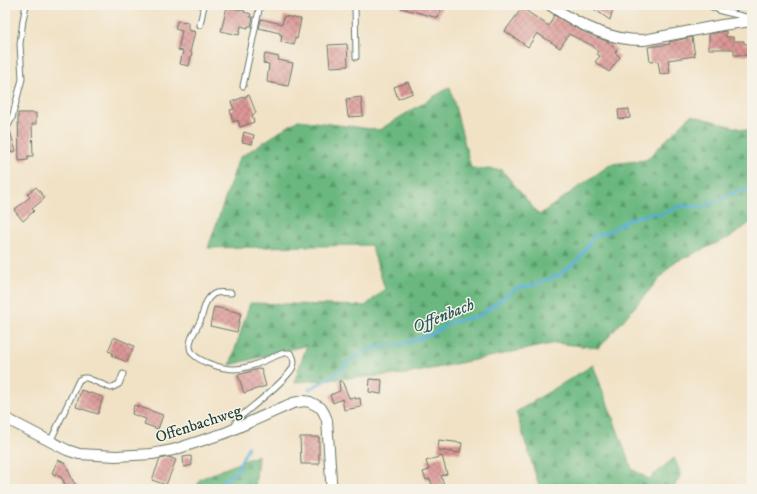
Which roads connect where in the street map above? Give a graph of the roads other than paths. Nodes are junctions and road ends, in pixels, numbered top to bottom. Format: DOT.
graph roads {
  1 [pos="26,5"];
  2 [pos="204,5"];
  3 [pos="260,5"];
  4 [pos="355,5"];
  5 [pos="550,5"];
  6 [pos="708,5"];
  7 [pos="751,21"];
  8 [pos="200,25"];
  9 [pos="356,57"];
  10 [pos="243,86"];
  11 [pos="5,131"];
  12 [pos="231,293"];
  13 [pos="123,374"];
  14 [pos="5,418"];
  15 [pos="235,429"];
  16 [pos="50,442"];
  17 [pos="332,489"];
  1 -- 11 [label="lane"];
  2 -- 8 [label="lane"];
  3 -- 10 [label="lane"];
  4 -- 9 [label="lane"];
  5 -- 7 [label="street"];
  6 -- 7 [label="lane"];
  12 -- 15 [label="lane"];
  13 -- 16 [label="lane"];
  14 -- 16 [label="street, Offenbachweg"];
  15 -- 16 [label="street, Offenbachweg"];
  15 -- 17 [label="street, Offenbachweg"];
}
